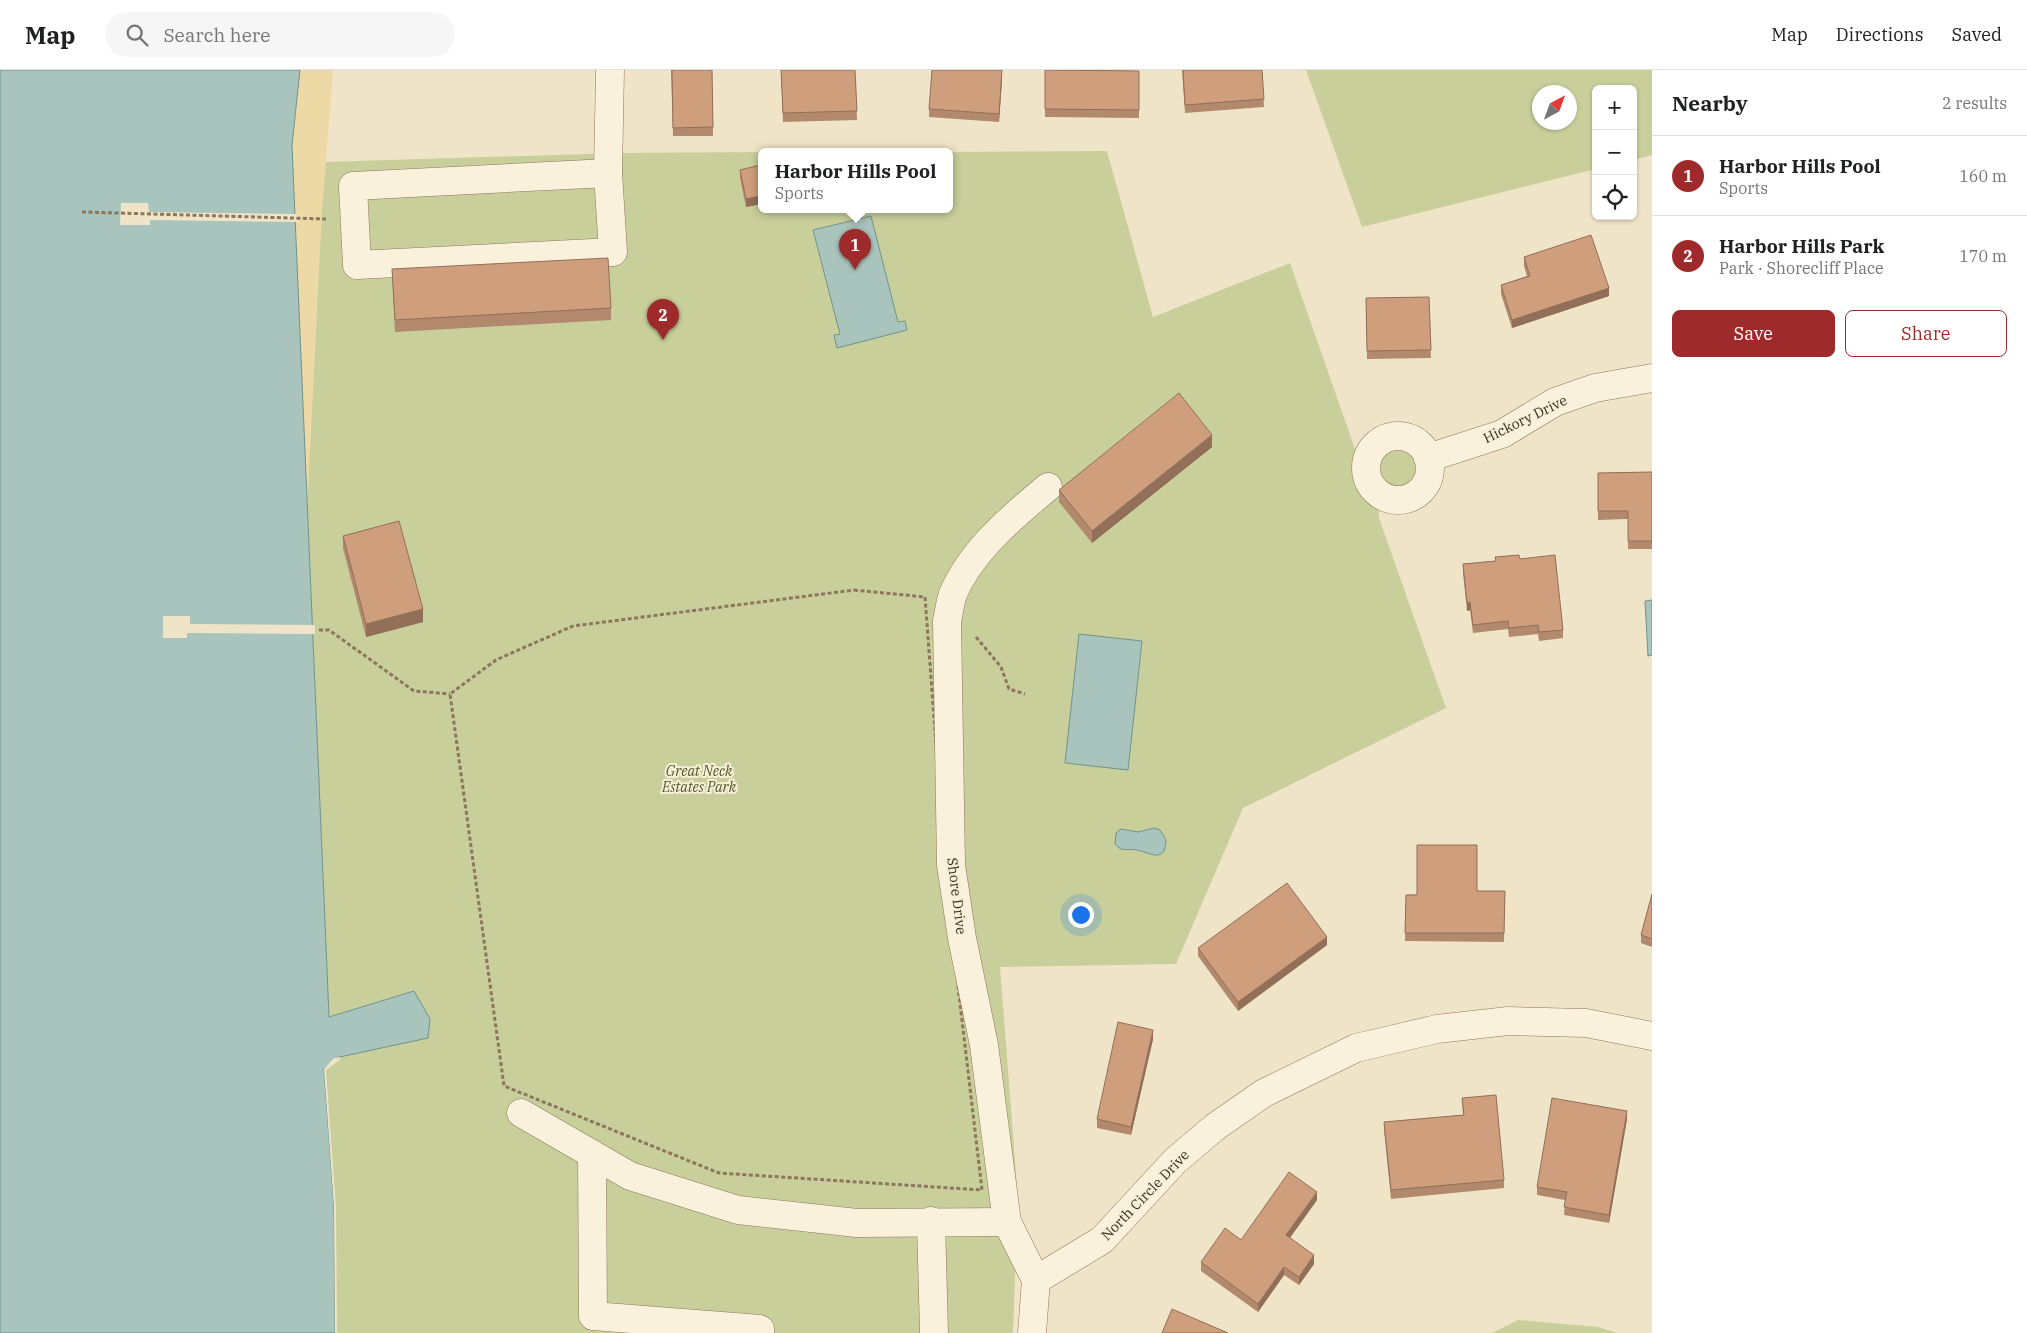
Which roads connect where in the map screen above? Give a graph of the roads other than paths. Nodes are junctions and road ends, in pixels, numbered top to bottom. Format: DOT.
graph roads {
  1 [pos="610,70"];
  2 [pos="608,174"];
  3 [pos="1652,378"];
  4 [pos="1428,458"];
  5 [pos="1048,487"];
  6 [pos="1652,1036"];
  7 [pos="521,1113"];
  8 [pos="592,1154"];
  9 [pos="931,1221"];
  10 [pos="1007,1222"];
  11 [pos="1036,1280"];
  12 [pos="760,1333"];
  13 [pos="934,1333"];
  14 [pos="1032,1333"];
  1 -- 2 [label="street"];
  2 -- 2 [label="street"];
  3 -- 4 [label="street, Hickory Drive"];
  5 -- 10 [label="street, Shore Drive"];
  6 -- 11 [label="street, North Circle Drive"];
  7 -- 8 [label="street"];
  8 -- 9 [label="street"];
  8 -- 12 [label="street"];
  9 -- 10 [label="street"];
  9 -- 13 [label="street"];
  10 -- 11 [label="street, Shore Drive"];
  11 -- 14 [label="street"];
}
